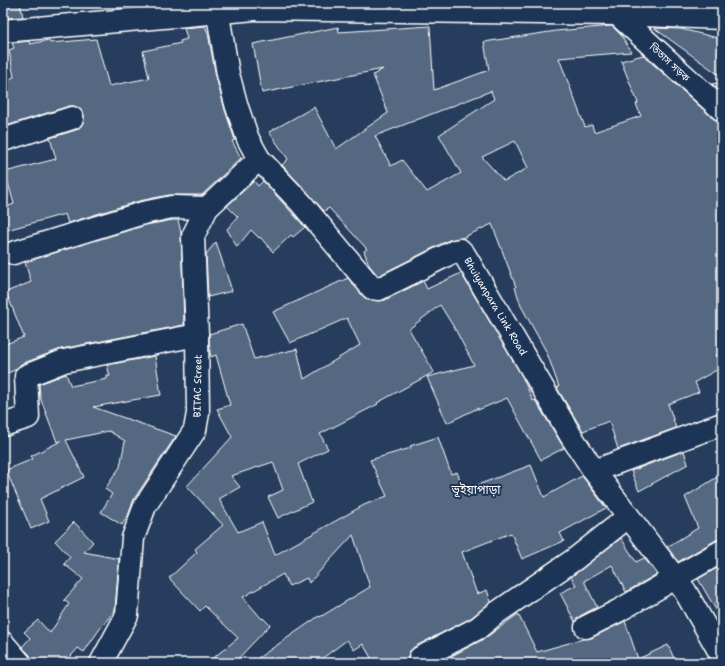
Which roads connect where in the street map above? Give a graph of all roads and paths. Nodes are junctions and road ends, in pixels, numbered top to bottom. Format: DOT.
graph roads {
  1 [pos="217,7"];
  2 [pos="573,8"];
  3 [pos="617,14"];
  4 [pos="722,18"];
  5 [pos="3,31"];
  6 [pos="722,110"];
  7 [pos="72,118"];
  8 [pos="3,140"];
  9 [pos="259,159"];
  10 [pos="207,208"];
  11 [pos="13,253"];
  12 [pos="198,335"];
  13 [pos="722,424"];
  14 [pos="3,425"];
  15 [pos="594,471"];
  16 [pos="628,517"];
  17 [pos="722,551"];
  18 [pos="675,578"];
  19 [pos="586,627"];
  20 [pos="3,643"];
  21 [pos="722,656"];
  22 [pos="420,658"];
  23 [pos="20,663"];
  24 [pos="101,663"];
  1 -- 2 [label="street"];
  1 -- 5 [label="street"];
  1 -- 9 [label="street, Bhuiyanpara Link Road"];
  2 -- 3 [label="street"];
  3 -- 4 [label="street"];
  3 -- 6 [label="street, তিতাস সড়ক"];
  7 -- 8 [label="street"];
  9 -- 10 [label="street, BITAC Street"];
  9 -- 15 [label="street, Bhuiyanpara Link Road"];
  10 -- 11 [label="street"];
  10 -- 12 [label="street, BITAC Street"];
  12 -- 14 [label="street"];
  12 -- 24 [label="street, BITAC Street"];
  13 -- 15 [label="street"];
  15 -- 16 [label="street, Bhuiyanpara Link Road"];
  16 -- 18 [label="street, Bhuiyanpara Link Road"];
  16 -- 22 [label="street"];
  17 -- 18 [label="street"];
  18 -- 19 [label="street"];
  18 -- 21 [label="street, Bhuiyanpara Link Road"];
  20 -- 23 [label="street"];
}
